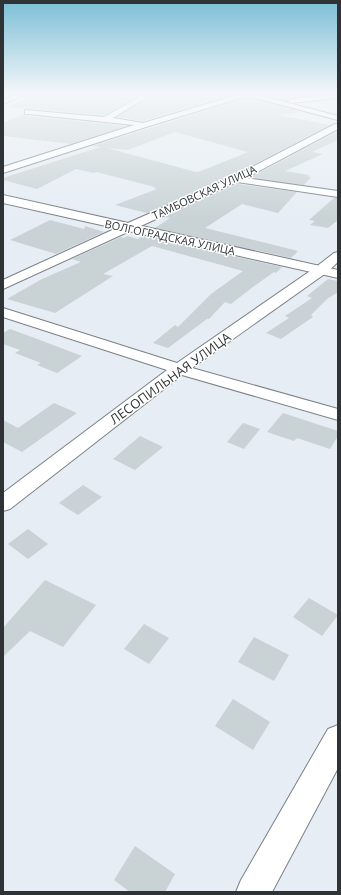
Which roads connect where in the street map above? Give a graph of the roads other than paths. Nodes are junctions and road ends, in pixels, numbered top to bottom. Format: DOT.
graph roads {
  1 [pos="113,135"];
  2 [pos="321,135"];
  3 [pos="3,170"];
  4 [pos="236,179"];
  5 [pos="338,194"];
  6 [pos="3,199"];
  7 [pos="125,228"];
  8 [pos="338,256"];
  9 [pos="321,270"];
  10 [pos="338,274"];
  11 [pos="3,285"];
  12 [pos="3,312"];
  13 [pos="179,369"];
  14 [pos="338,415"];
  15 [pos="3,504"];
  16 [pos="338,739"];
  17 [pos="253,892"];
  1 -- 3 [label="street"];
  2 -- 4 [label="street, ТАМБОВСКАЯ УЛИЦА"];
  4 -- 5 [label="street"];
  4 -- 7 [label="street, ТАМБОВСКАЯ УЛИЦА"];
  6 -- 7 [label="street, ВОЛГОГРАДСКАЯ УЛИЦА"];
  7 -- 9 [label="street, ВОЛГОГРАДСКАЯ УЛИЦА"];
  7 -- 11 [label="street, ТАМБОВСКАЯ УЛИЦА"];
  8 -- 9 [label="street, ЛЕСОПИЛЬНАЯ УЛИЦА"];
  9 -- 10 [label="street, ВОЛГОГРАДСКАЯ УЛИЦА"];
  9 -- 13 [label="street, ЛЕСОПИЛЬНАЯ УЛИЦА"];
  12 -- 13 [label="street"];
  13 -- 14 [label="street"];
  13 -- 15 [label="street, ЛЕСОПИЛЬНАЯ УЛИЦА"];
  16 -- 17 [label="street"];
}
